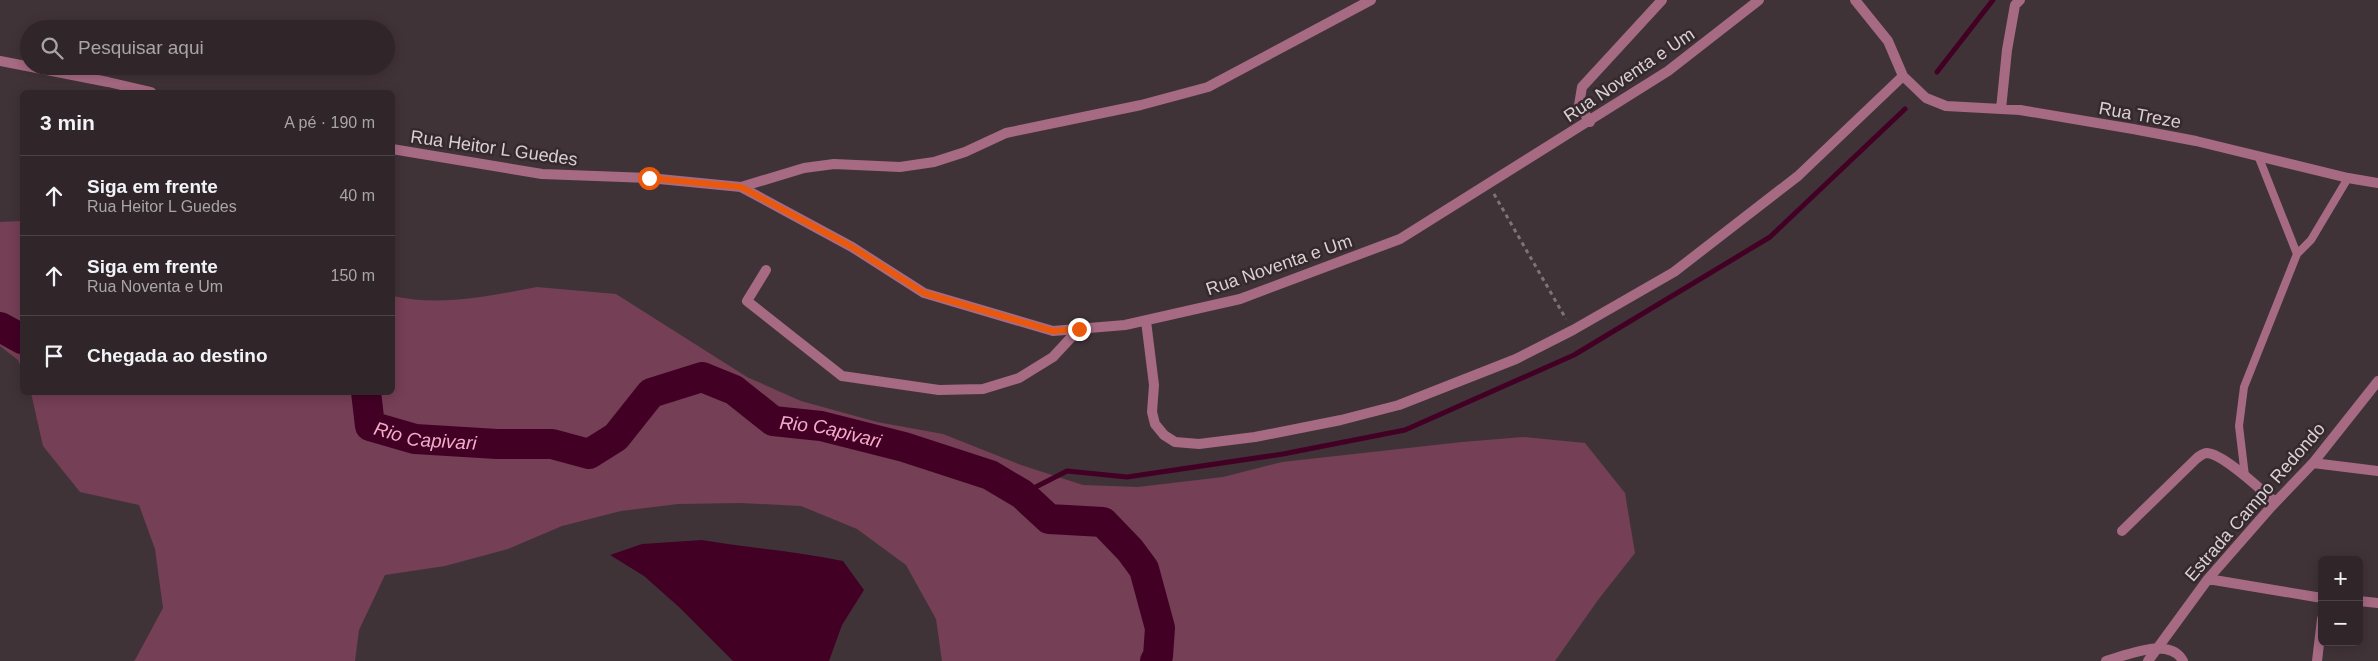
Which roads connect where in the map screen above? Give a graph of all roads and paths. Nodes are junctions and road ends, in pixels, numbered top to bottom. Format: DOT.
graph roads {
  1 [pos="1371,0"];
  2 [pos="1662,0"];
  3 [pos="1759,0"];
  4 [pos="1855,0"];
  5 [pos="2020,0"];
  6 [pos="0,61"];
  7 [pos="20,65"];
  8 [pos="72,75"];
  9 [pos="1903,76"];
  10 [pos="142,90"];
  11 [pos="2001,109"];
  12 [pos="1590,122"];
  13 [pos="395,150"];
  14 [pos="2259,158"];
  15 [pos="2348,178"];
  16 [pos="2378,183"];
  17 [pos="1489,185"];
  18 [pos="741,187"];
  19 [pos="2297,254"];
  20 [pos="766,270"];
  21 [pos="1146,321"];
  22 [pos="1079,329"];
  23 [pos="1573,330"];
  24 [pos="2378,381"];
  25 [pos="2313,463"];
  26 [pos="2378,471"];
  27 [pos="2245,476"];
  28 [pos="2275,502"];
  29 [pos="2122,531"];
  30 [pos="2208,579"];
  31 [pos="2318,597"];
  32 [pos="2363,601"];
  33 [pos="2378,603"];
  34 [pos="2319,646"];
  35 [pos="2159,647"];
  36 [pos="2106,661"];
  37 [pos="2148,661"];
  38 [pos="2183,661"];
  39 [pos="2317,661"];
  1 -- 18 [label="street"];
  2 -- 12 [label="street"];
  3 -- 12 [label="street, Rua Noventa e Um"];
  4 -- 9 [label="street"];
  5 -- 11 [label="street"];
  6 -- 7 [label="street"];
  8 -- 10 [label="street"];
  9 -- 11 [label="street, Rua Treze"];
  9 -- 23 [label="street"];
  11 -- 14 [label="street, Rua Treze"];
  12 -- 17 [label="street, Rua Noventa e Um"];
  13 -- 18 [label="street, Rua Heitor L Guedes"];
  14 -- 15 [label="street, Rua Treze"];
  14 -- 19 [label="lane"];
  15 -- 16 [label="street, Rua Treze"];
  15 -- 19 [label="lane"];
  17 -- 21 [label="street, Rua Noventa e Um"];
  17 -- 23 [label="path"];
  18 -- 22 [label="street, Rua Noventa e Um"];
  19 -- 27 [label="lane"];
  20 -- 22 [label="street"];
  21 -- 22 [label="street, Rua Noventa e Um"];
  21 -- 23 [label="street"];
  24 -- 25 [label="street, Estrada Campo Redondo"];
  25 -- 26 [label="street"];
  25 -- 28 [label="street, Estrada Campo Redondo"];
  27 -- 28 [label="street"];
  27 -- 29 [label="street"];
  28 -- 30 [label="street, Estrada Campo Redondo"];
  30 -- 31 [label="street"];
  30 -- 35 [label="street, Estrada Campo Redondo"];
  32 -- 33 [label="street"];
  34 -- 39 [label="street"];
  35 -- 36 [label="street"];
  35 -- 37 [label="street, Estrada Campo Redondo"];
  35 -- 38 [label="street"];
}
